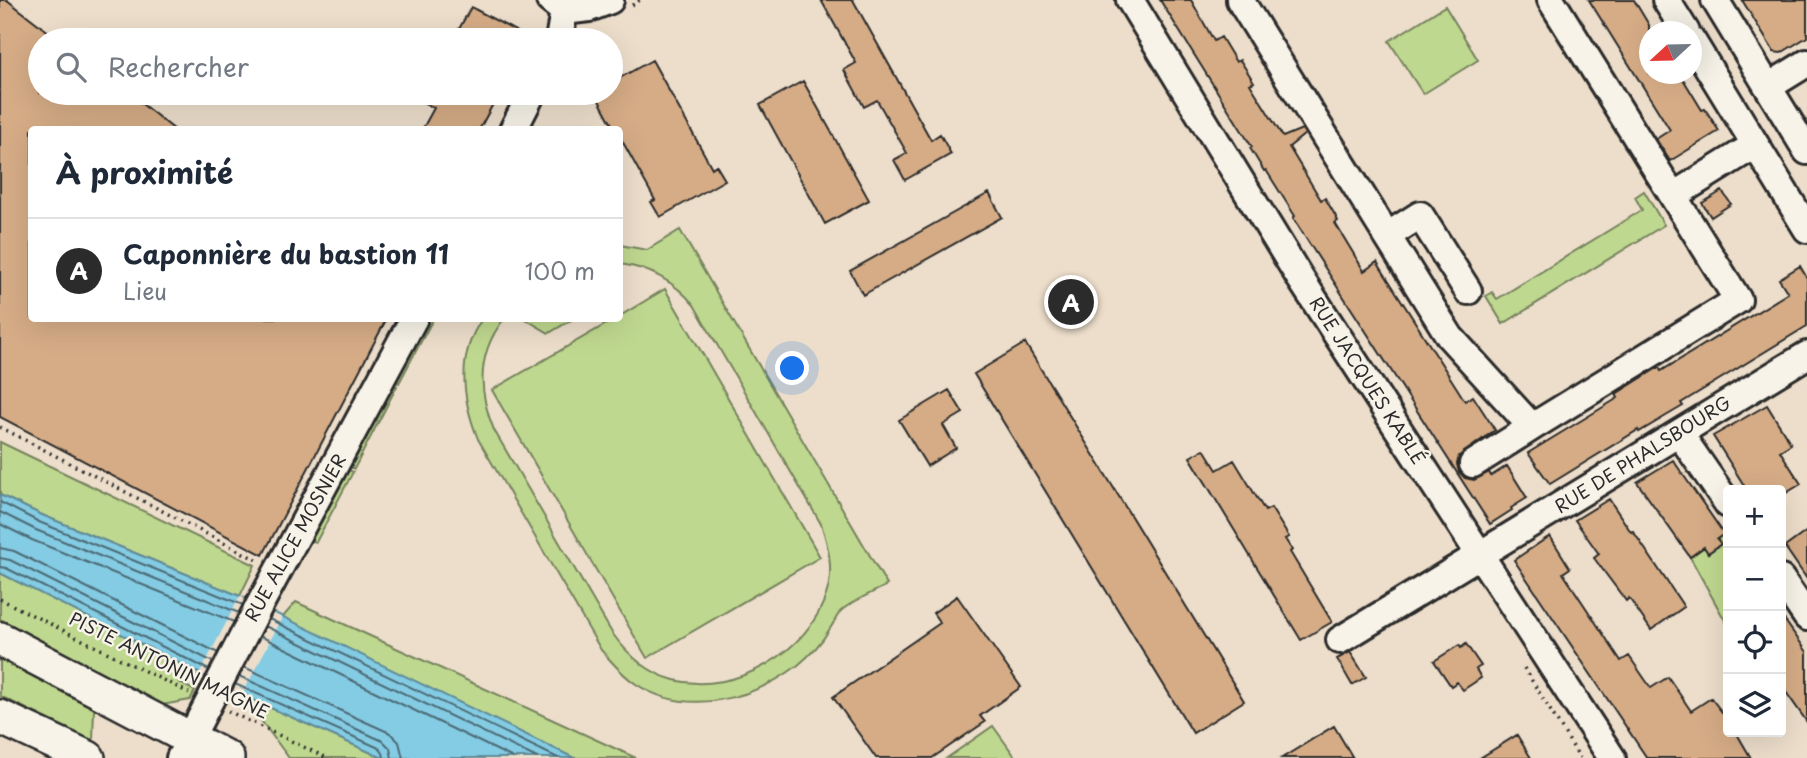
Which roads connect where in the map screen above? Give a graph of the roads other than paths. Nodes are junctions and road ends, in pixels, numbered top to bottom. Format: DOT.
graph roads {
  1 [pos="610,0"];
  2 [pos="1129,0"];
  3 [pos="1240,0"];
  4 [pos="1551,0"];
  5 [pos="1666,0"];
  6 [pos="1715,0"];
  7 [pos="557,5"];
  8 [pos="1679,21"];
  9 [pos="558,28"];
  10 [pos="1702,58"];
  11 [pos="1807,63"];
  12 [pos="1768,87"];
  13 [pos="526,105"];
  14 [pos="515,126"];
  15 [pos="1755,145"];
  16 [pos="1807,151"];
  17 [pos="1673,196"];
  18 [pos="1807,229"];
  19 [pos="1387,236"];
  20 [pos="1468,291"];
  21 [pos="412,322"];
  22 [pos="1807,355"];
  23 [pos="1532,427"];
  24 [pos="1679,433"];
  25 [pos="1473,464"];
  26 [pos="1723,497"];
  27 [pos="1479,556"];
  28 [pos="1786,586"];
  29 [pos="1807,617"];
  30 [pos="0,639"];
  31 [pos="1340,640"];
  32 [pos="0,717"];
  33 [pos="185,748"];
  34 [pos="88,758"];
  35 [pos="227,758"];
  36 [pos="1612,758"];
  1 -- 7 [label="street"];
  2 -- 27 [label="street, RUE JACQUES KABLÉ"];
  3 -- 19 [label="street"];
  4 -- 17 [label="street"];
  5 -- 8 [label="street"];
  6 -- 12 [label="street"];
  7 -- 9 [label="street"];
  10 -- 15 [label="street"];
  11 -- 12 [label="street"];
  12 -- 16 [label="street"];
  13 -- 14 [label="street"];
  15 -- 17 [label="street"];
  15 -- 18 [label="street"];
  17 -- 23 [label="street"];
  19 -- 20 [label="street"];
  19 -- 23 [label="street"];
  21 -- 33 [label="street, RUE ALICE MOSNIER"];
  22 -- 24 [label="street, RUE DE PHALSBOURG"];
  23 -- 25 [label="street"];
  24 -- 26 [label="street"];
  24 -- 27 [label="street, RUE DE PHALSBOURG"];
  27 -- 31 [label="street, RUE DE PHALSBOURG"];
  27 -- 36 [label="street, RUE JACQUES KABLÉ"];
  28 -- 29 [label="street"];
  30 -- 33 [label="main road"];
  32 -- 34 [label="main road"];
  33 -- 35 [label="main road"];
}
